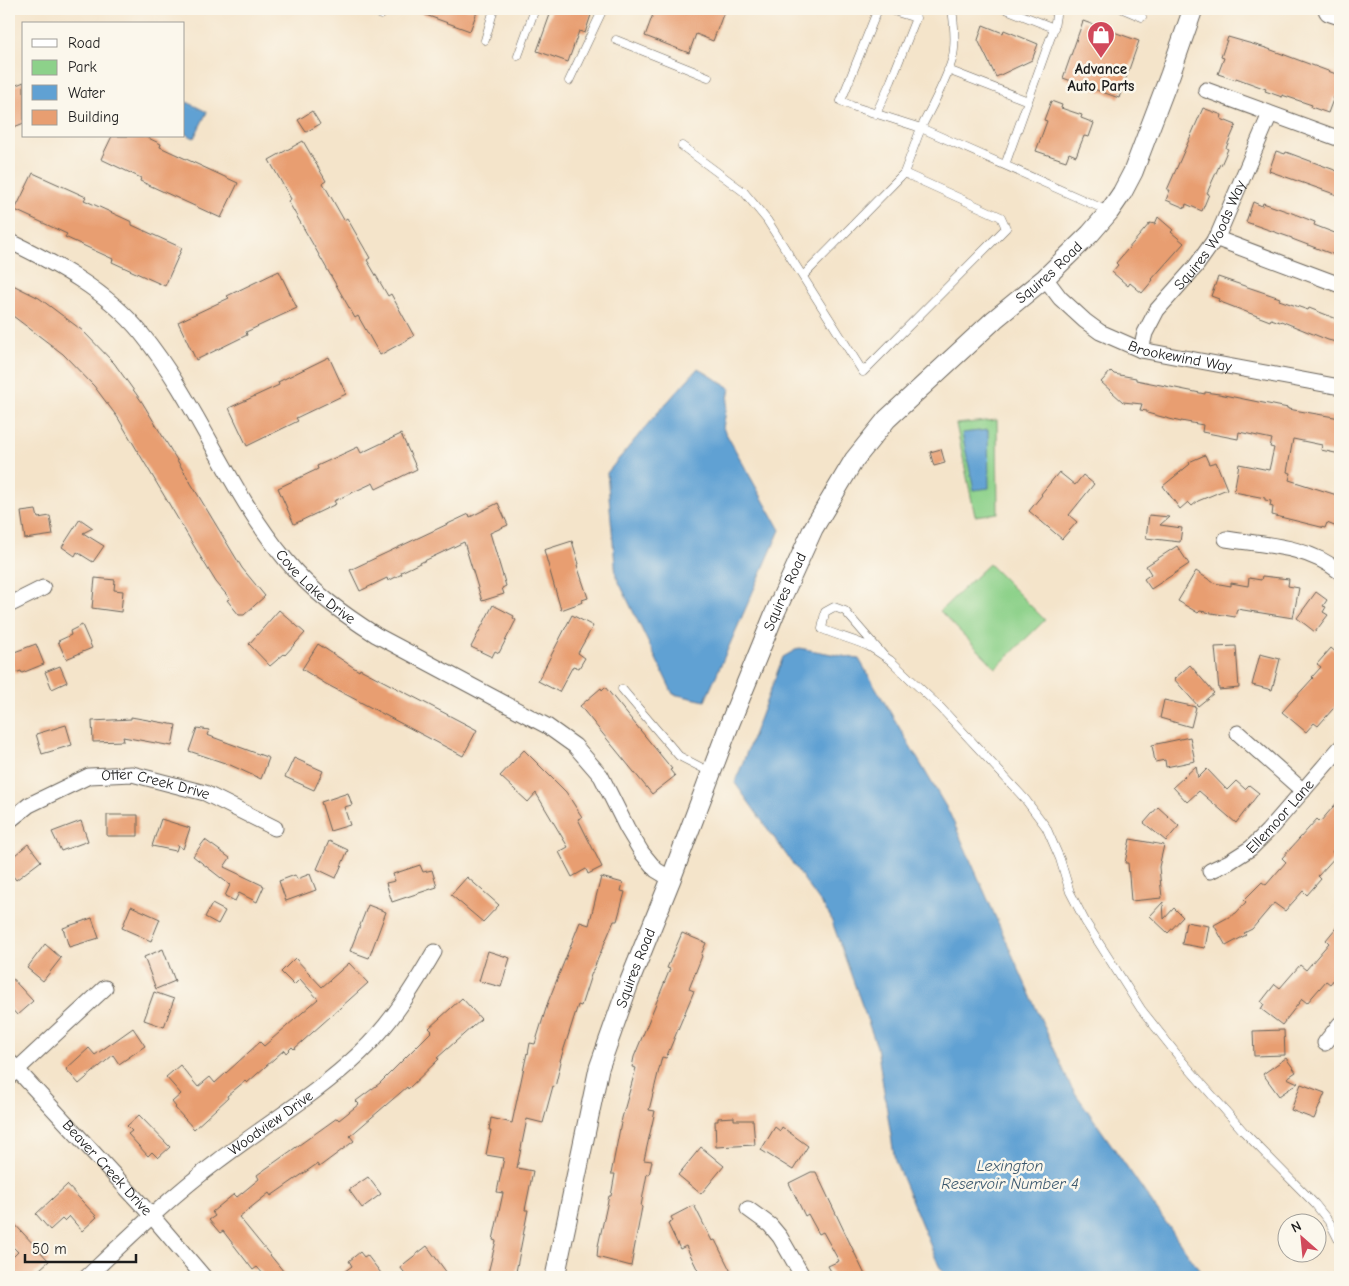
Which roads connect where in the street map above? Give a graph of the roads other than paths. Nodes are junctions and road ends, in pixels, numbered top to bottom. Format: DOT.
graph roads {
  1 [pos="494,9"];
  2 [pos="535,9"];
  3 [pos="603,9"];
  4 [pos="878,9"];
  5 [pos="887,9"];
  6 [pos="912,9"];
  7 [pos="952,9"];
  8 [pos="1006,9"];
  9 [pos="1057,9"];
  10 [pos="1123,9"];
  11 [pos="1193,9"];
  12 [pos="1331,9"];
  13 [pos="1340,12"];
  14 [pos="1142,17"];
  15 [pos="916,18"];
  16 [pos="1054,28"];
  17 [pos="485,40"];
  18 [pos="616,40"];
  19 [pos="518,56"];
  20 [pos="948,70"];
  21 [pos="708,77"];
  22 [pos="569,81"];
  23 [pos="1206,90"];
  24 [pos="1028,101"];
  25 [pos="876,114"];
  26 [pos="1270,114"];
  27 [pos="921,128"];
  28 [pos="1340,139"];
  29 [pos="682,146"];
  30 [pos="1005,166"];
  31 [pos="904,173"];
  32 [pos="1109,212"];
  33 [pos="1215,238"];
  34 [pos="9,241"];
  35 [pos="803,276"];
  36 [pos="1045,278"];
  37 [pos="1340,285"];
  38 [pos="1141,350"];
  39 [pos="1340,386"];
  40 [pos="1226,539"];
  41 [pos="1340,572"];
  42 [pos="43,588"];
  43 [pos="9,605"];
  44 [pos="884,656"];
  45 [pos="622,689"];
  46 [pos="1238,733"];
  47 [pos="1340,748"];
  48 [pos="711,772"];
  49 [pos="1303,791"];
  50 [pos="9,821"];
  51 [pos="276,828"];
  52 [pos="1210,871"];
  53 [pos="671,879"];
  54 [pos="434,952"];
  55 [pos="105,988"];
  56 [pos="1340,1024"];
  57 [pos="1324,1043"];
  58 [pos="11,1069"];
  59 [pos="748,1209"];
  60 [pos="151,1216"];
  61 [pos="1340,1243"];
  62 [pos="87,1277"];
  63 [pos="204,1277"];
  64 [pos="556,1277"];
  65 [pos="803,1277"];
  1 -- 17 [label="lane"];
  2 -- 19 [label="lane"];
  3 -- 22 [label="lane"];
  4 -- 25 [label="lane"];
  5 -- 15 [label="lane"];
  6 -- 15 [label="lane"];
  7 -- 20 [label="lane"];
  8 -- 16 [label="lane"];
  9 -- 16 [label="lane"];
  10 -- 14 [label="lane"];
  11 -- 32 [label="street, Squires Road"];
  12 -- 13 [label="highway"];
  15 -- 25 [label="lane"];
  16 -- 24 [label="lane"];
  18 -- 21 [label="lane"];
  20 -- 24 [label="lane"];
  20 -- 27 [label="lane"];
  23 -- 26 [label="street"];
  24 -- 30 [label="lane"];
  25 -- 27 [label="lane"];
  26 -- 28 [label="street"];
  26 -- 33 [label="street, Squires Woods Way"];
  27 -- 30 [label="lane"];
  27 -- 31 [label="lane"];
  29 -- 35 [label="lane"];
  30 -- 32 [label="lane"];
  31 -- 35 [label="lane"];
  31 -- 35 [label="lane"];
  32 -- 36 [label="street, Squires Road"];
  33 -- 37 [label="street"];
  33 -- 38 [label="street, Squires Woods Way"];
  34 -- 53 [label="street, Cove Lake Drive"];
  36 -- 38 [label="street, Brookewind Way"];
  36 -- 48 [label="street, Squires Road"];
  38 -- 39 [label="street, Brookewind Way"];
  40 -- 41 [label="street"];
  42 -- 43 [label="street"];
  44 -- 44 [label="lane"];
  44 -- 61 [label="lane"];
  45 -- 48 [label="lane"];
  46 -- 49 [label="street"];
  47 -- 49 [label="street, Ellemoor Lane"];
  48 -- 53 [label="street, Squires Road"];
  49 -- 52 [label="street, Ellemoor Lane"];
  50 -- 51 [label="street, Otter Creek Drive"];
  53 -- 64 [label="street, Squires Road"];
  54 -- 60 [label="street, Woodview Drive"];
  55 -- 58 [label="street"];
  56 -- 57 [label="street"];
  58 -- 60 [label="street, Beaver Creek Drive"];
  59 -- 65 [label="street"];
  60 -- 62 [label="street, Woodview Drive"];
  60 -- 63 [label="street, Beaver Creek Drive"];
}
